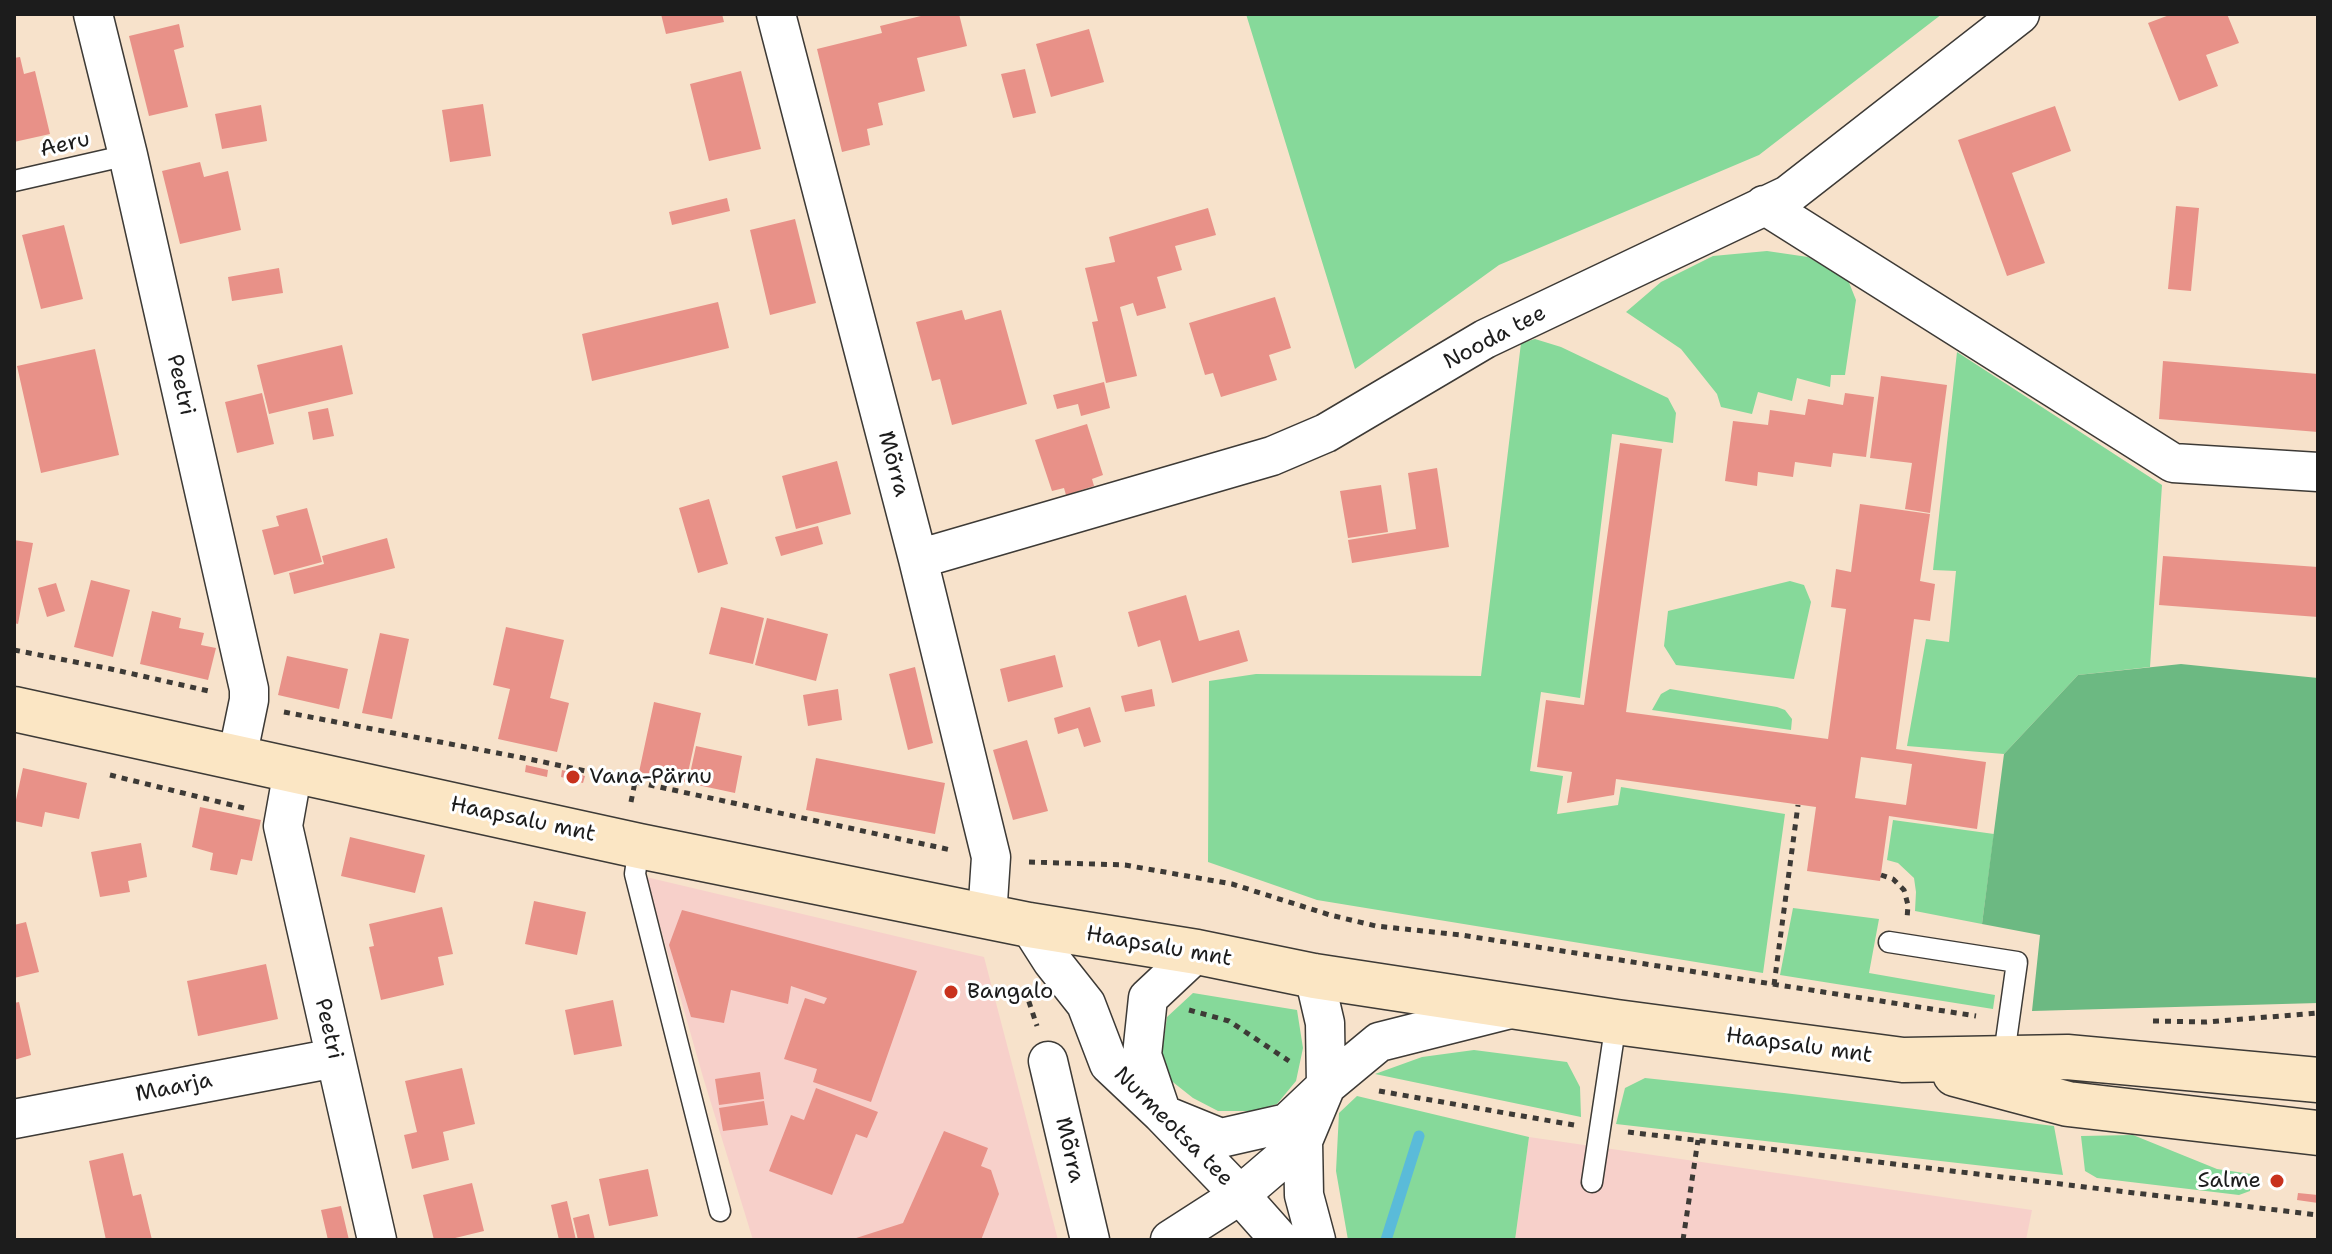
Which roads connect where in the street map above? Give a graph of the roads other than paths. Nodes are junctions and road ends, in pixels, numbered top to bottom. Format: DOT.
graph roads {
  1 [pos="93,14"];
  2 [pos="2020,14"];
  3 [pos="783,16"];
  4 [pos="128,155"];
  5 [pos="14,181"];
  6 [pos="1764,205"];
  7 [pos="2318,472"];
  8 [pos="918,559"];
  9 [pos="14,709"];
  10 [pos="237,758"];
  11 [pos="293,770"];
  12 [pos="639,846"];
  13 [pos="987,917"];
  14 [pos="1029,925"];
  15 [pos="1897,943"];
  16 [pos="1197,952"];
  17 [pos="1314,976"];
  18 [pos="1516,1007"];
  19 [pos="1616,1022"];
  20 [pos="2004,1055"];
  21 [pos="335,1058"];
  22 [pos="1048,1061"];
  23 [pos="2318,1080"];
  24 [pos="1326,1086"];
  25 [pos="1162,1114"];
  26 [pos="14,1119"];
  27 [pos="2305,1127"];
  28 [pos="1303,1141"];
  29 [pos="1592,1182"];
  30 [pos="1240,1195"];
  31 [pos="720,1211"];
  32 [pos="377,1240"];
  33 [pos="1090,1240"];
  34 [pos="1170,1240"];
  35 [pos="1280,1240"];
  36 [pos="1316,1240"];
  1 -- 4 [label="street, Peetri"];
  2 -- 6 [label="street, Nooda tee"];
  3 -- 8 [label="street, Mõrra"];
  4 -- 5 [label="lane, Aeru"];
  4 -- 10 [label="street, Peetri"];
  6 -- 7 [label="street"];
  6 -- 8 [label="street, Nooda tee"];
  8 -- 13 [label="street, Mõrra"];
  9 -- 10 [label="main road, Haapsalu mnt"];
  10 -- 11 [label="main road, Haapsalu mnt"];
  11 -- 12 [label="main road, Haapsalu mnt"];
  11 -- 21 [label="street, Peetri"];
  12 -- 13 [label="main road, Haapsalu mnt"];
  12 -- 31 [label="lane"];
  13 -- 14 [label="main road, Haapsalu mnt"];
  14 -- 16 [label="main road, Haapsalu mnt"];
  14 -- 25 [label="street, Nurmeotsa tee"];
  15 -- 20 [label="lane"];
  16 -- 17 [label="main road, Haapsalu mnt"];
  16 -- 25 [label="street"];
  17 -- 18 [label="main road, Haapsalu mnt"];
  17 -- 24 [label="street"];
  18 -- 19 [label="main road, Haapsalu mnt"];
  18 -- 24 [label="street"];
  19 -- 20 [label="main road, Haapsalu mnt"];
  19 -- 29 [label="lane"];
  20 -- 23 [label="main road, Haapsalu mnt"];
  20 -- 27 [label="main road"];
  21 -- 26 [label="street, Maarja"];
  21 -- 32 [label="street, Peetri"];
  22 -- 33 [label="street, Mõrra"];
  24 -- 25 [label="street"];
  24 -- 28 [label="street"];
  25 -- 30 [label="street, Nurmeotsa tee"];
  28 -- 30 [label="street"];
  28 -- 36 [label="street"];
  30 -- 34 [label="street"];
  30 -- 35 [label="street, Nurmeotsa tee"];
}
